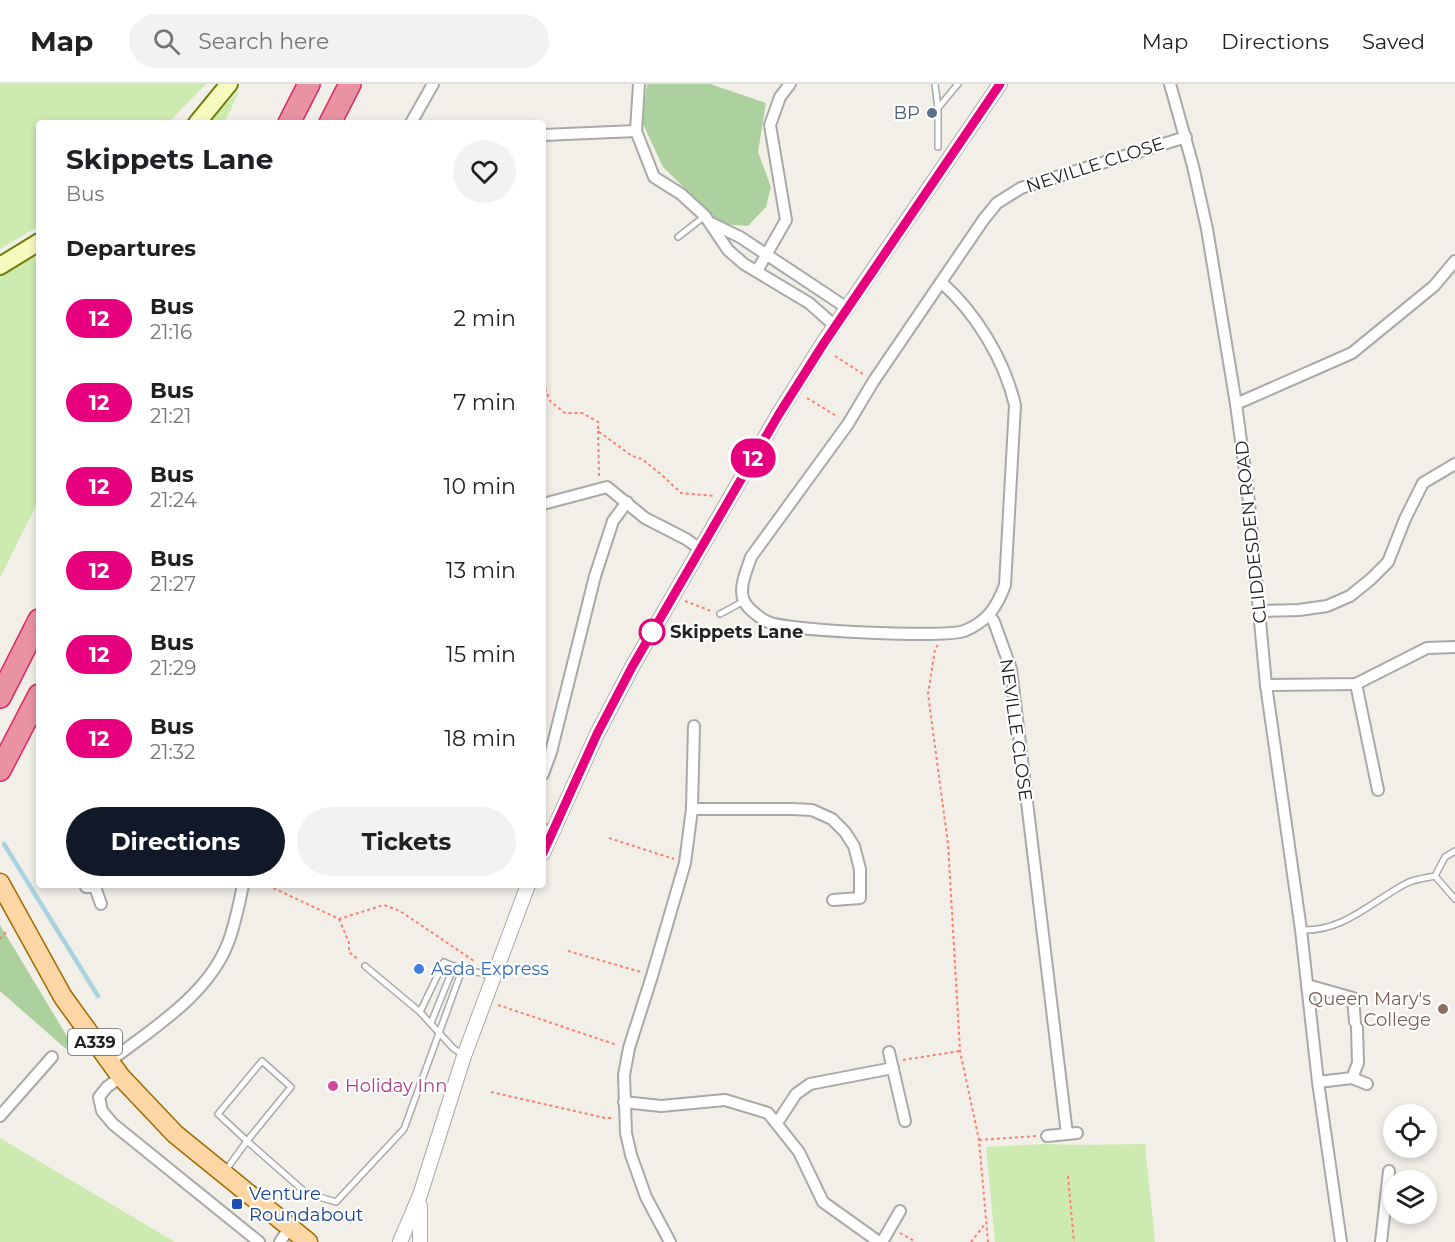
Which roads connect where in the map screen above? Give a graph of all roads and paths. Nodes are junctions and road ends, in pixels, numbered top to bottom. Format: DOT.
graph roads {
  1 [pos="229,84"];
  2 [pos="309,84"];
  3 [pos="350,84"];
  4 [pos="434,84"];
  5 [pos="639,84"];
  6 [pos="790,84"];
  7 [pos="935,84"];
  8 [pos="958,84"];
  9 [pos="1000,84"];
  10 [pos="1173,85"];
  11 [pos="938,108"];
  12 [pos="199,120"];
  13 [pos="291,120"];
  14 [pos="332,120"];
  15 [pos="413,120"];
  16 [pos="636,131"];
  17 [pos="546,135"];
  18 [pos="1186,137"];
  19 [pos="938,147"];
  20 [pos="708,219"];
  21 [pos="678,237"];
  22 [pos="36,244"];
  23 [pos="766,256"];
  24 [pos="1455,261"];
  25 [pos="0,266"];
  26 [pos="757,272"];
  27 [pos="941,282"];
  28 [pos="847,308"];
  29 [pos="835,326"];
  30 [pos="835,356"];
  31 [pos="855,368"];
  32 [pos="546,390"];
  33 [pos="807,398"];
  34 [pos="1236,404"];
  35 [pos="827,410"];
  36 [pos="598,431"];
  37 [pos="1455,464"];
  38 [pos="599,489"];
  39 [pos="714,496"];
  40 [pos="627,502"];
  41 [pos="546,503"];
  42 [pos="700,549"];
  43 [pos="685,601"];
  44 [pos="744,601"];
  45 [pos="1259,611"];
  46 [pos="720,615"];
  47 [pos="990,616"];
  48 [pos="36,626"];
  49 [pos="938,645"];
  50 [pos="1455,646"];
  51 [pos="1356,684"];
  52 [pos="1266,685"];
  53 [pos="0,697"];
  54 [pos="36,700"];
  55 [pos="694,726"];
  56 [pos="2,766"];
  57 [pos="546,767"];
  58 [pos="1377,790"];
  59 [pos="692,809"];
  60 [pos="609,838"];
  61 [pos="546,847"];
  62 [pos="1455,851"];
  63 [pos="685,863"];
  64 [pos="1435,876"];
  65 [pos="0,884"];
  66 [pos="94,888"];
  67 [pos="242,888"];
  68 [pos="273,888"];
  69 [pos="527,888"];
  70 [pos="1455,899"];
  71 [pos="833,900"];
  72 [pos="101,904"];
  73 [pos="339,919"];
  74 [pos="11,925"];
  75 [pos="1301,930"];
  76 [pos="0,939"];
  77 [pos="568,951"];
  78 [pos="478,964"];
  79 [pos="365,966"];
  80 [pos="454,966"];
  81 [pos="462,970"];
  82 [pos="652,976"];
  83 [pos="493,979"];
  84 [pos="1307,985"];
  85 [pos="494,1004"];
  86 [pos="420,1012"];
  87 [pos="431,1023"];
  88 [pos="439,1032"];
  89 [pos="629,1048"];
  90 [pos="960,1051"];
  91 [pos="464,1056"];
  92 [pos="52,1057"];
  93 [pos="891,1060"];
  94 [pos="110,1061"];
  95 [pos="121,1077"];
  96 [pos="1352,1078"];
  97 [pos="1318,1082"];
  98 [pos="1366,1084"];
  99 [pos="491,1092"];
  100 [pos="624,1102"];
  101 [pos="0,1116"];
  102 [pos="625,1117"];
  103 [pos="905,1120"];
  104 [pos="777,1123"];
  105 [pos="1047,1136"];
  106 [pos="979,1140"];
  107 [pos="248,1141"];
  108 [pos="223,1173"];
  109 [pos="1068,1176"];
  110 [pos="420,1195"];
  111 [pos="900,1211"];
  112 [pos="986,1224"];
  113 [pos="1383,1224"];
  114 [pos="890,1228"];
  115 [pos="285,1235"];
  116 [pos="260,1242"];
  117 [pos="308,1242"];
  118 [pos="400,1242"];
  119 [pos="420,1242"];
  120 [pos="670,1242"];
  121 [pos="881,1242"];
  122 [pos="916,1242"];
  123 [pos="971,1242"];
  124 [pos="988,1242"];
  125 [pos="1074,1242"];
  126 [pos="1341,1242"];
  127 [pos="1381,1242"];
  1 -- 12 [label="main road"];
  2 -- 13 [label="highway"];
  3 -- 14 [label="highway"];
  4 -- 15 [label="street"];
  5 -- 16 [label="street"];
  6 -- 23 [label="street"];
  7 -- 11 [label="lane"];
  8 -- 11 [label="lane"];
  9 -- 28 [label="street"];
  10 -- 18 [label="street, CLIDDESDEN ROAD"];
  11 -- 19 [label="lane"];
  16 -- 17 [label="street"];
  16 -- 20 [label="street"];
  18 -- 27 [label="street, NEVILLE CLOSE"];
  18 -- 34 [label="street, CLIDDESDEN ROAD"];
  20 -- 21 [label="lane"];
  20 -- 23 [label="street"];
  20 -- 26 [label="street"];
  22 -- 25 [label="main road"];
  23 -- 26 [label="street"];
  23 -- 28 [label="street"];
  24 -- 34 [label="street"];
  26 -- 29 [label="street"];
  27 -- 44 [label="street, NEVILLE CLOSE"];
  27 -- 47 [label="street"];
  28 -- 29 [label="street"];
  29 -- 42 [label="street"];
  30 -- 31 [label="path"];
  32 -- 36 [label="path"];
  33 -- 35 [label="path"];
  34 -- 45 [label="street, CLIDDESDEN ROAD"];
  36 -- 38 [label="path"];
  36 -- 39 [label="path"];
  37 -- 45 [label="street"];
  38 -- 40 [label="street"];
  38 -- 41 [label="street"];
  40 -- 42 [label="street"];
  40 -- 57 [label="street"];
  42 -- 61 [label="street"];
  43 -- 46 [label="path"];
  44 -- 46 [label="lane"];
  44 -- 47 [label="street"];
  45 -- 52 [label="street, CLIDDESDEN ROAD"];
  47 -- 105 [label="street, NEVILLE CLOSE"];
  48 -- 53 [label="highway"];
  49 -- 90 [label="path"];
  50 -- 51 [label="street"];
  51 -- 52 [label="street"];
  51 -- 58 [label="street"];
  52 -- 75 [label="street, CLIDDESDEN ROAD"];
  54 -- 56 [label="highway"];
  55 -- 59 [label="street"];
  59 -- 63 [label="street"];
  59 -- 71 [label="street"];
  60 -- 63 [label="path"];
  62 -- 64 [label="lane"];
  63 -- 82 [label="street"];
  64 -- 70 [label="lane"];
  64 -- 75 [label="lane"];
  65 -- 94 [label="main road, A339"];
  66 -- 72 [label="street"];
  67 -- 94 [label="street"];
  68 -- 73 [label="path"];
  69 -- 83 [label="street"];
  73 -- 78 [label="path"];
  73 -- 79 [label="path"];
  74 -- 76 [label="path"];
  75 -- 84 [label="street, CLIDDESDEN ROAD"];
  77 -- 82 [label="path"];
  79 -- 86 [label="lane"];
  80 -- 81 [label="lane"];
  80 -- 86 [label="lane"];
  80 -- 87 [label="lane"];
  81 -- 83 [label="lane"];
  81 -- 88 [label="lane"];
  82 -- 89 [label="street"];
  83 -- 91 [label="street"];
  84 -- 96 [label="street"];
  84 -- 97 [label="street, CLIDDESDEN ROAD"];
  85 -- 89 [label="path"];
  86 -- 87 [label="lane"];
  87 -- 88 [label="lane"];
  88 -- 91 [label="lane"];
  88 -- 107 [label="lane"];
  89 -- 100 [label="street"];
  90 -- 93 [label="path"];
  90 -- 106 [label="path"];
  91 -- 110 [label="street"];
  92 -- 101 [label="street"];
  93 -- 103 [label="street"];
  93 -- 104 [label="street"];
  94 -- 95 [label="main road, A339"];
  95 -- 108 [label="main road, A339"];
  95 -- 116 [label="street"];
  96 -- 97 [label="street"];
  96 -- 98 [label="street"];
  97 -- 126 [label="street, CLIDDESDEN ROAD"];
  99 -- 102 [label="path"];
  100 -- 102 [label="street"];
  100 -- 104 [label="street"];
  102 -- 120 [label="street"];
  104 -- 121 [label="street"];
  105 -- 106 [label="path"];
  106 -- 112 [label="path"];
  107 -- 107 [label="lane"];
  107 -- 108 [label="lane"];
  108 -- 115 [label="main road, A339"];
  109 -- 125 [label="path"];
  110 -- 118 [label="street"];
  110 -- 119 [label="street"];
  111 -- 114 [label="street"];
  112 -- 123 [label="path"];
  112 -- 124 [label="path"];
  113 -- 127 [label="street"];
  114 -- 121 [label="street"];
  114 -- 122 [label="path"];
  115 -- 117 [label="main road, A339"];
}
